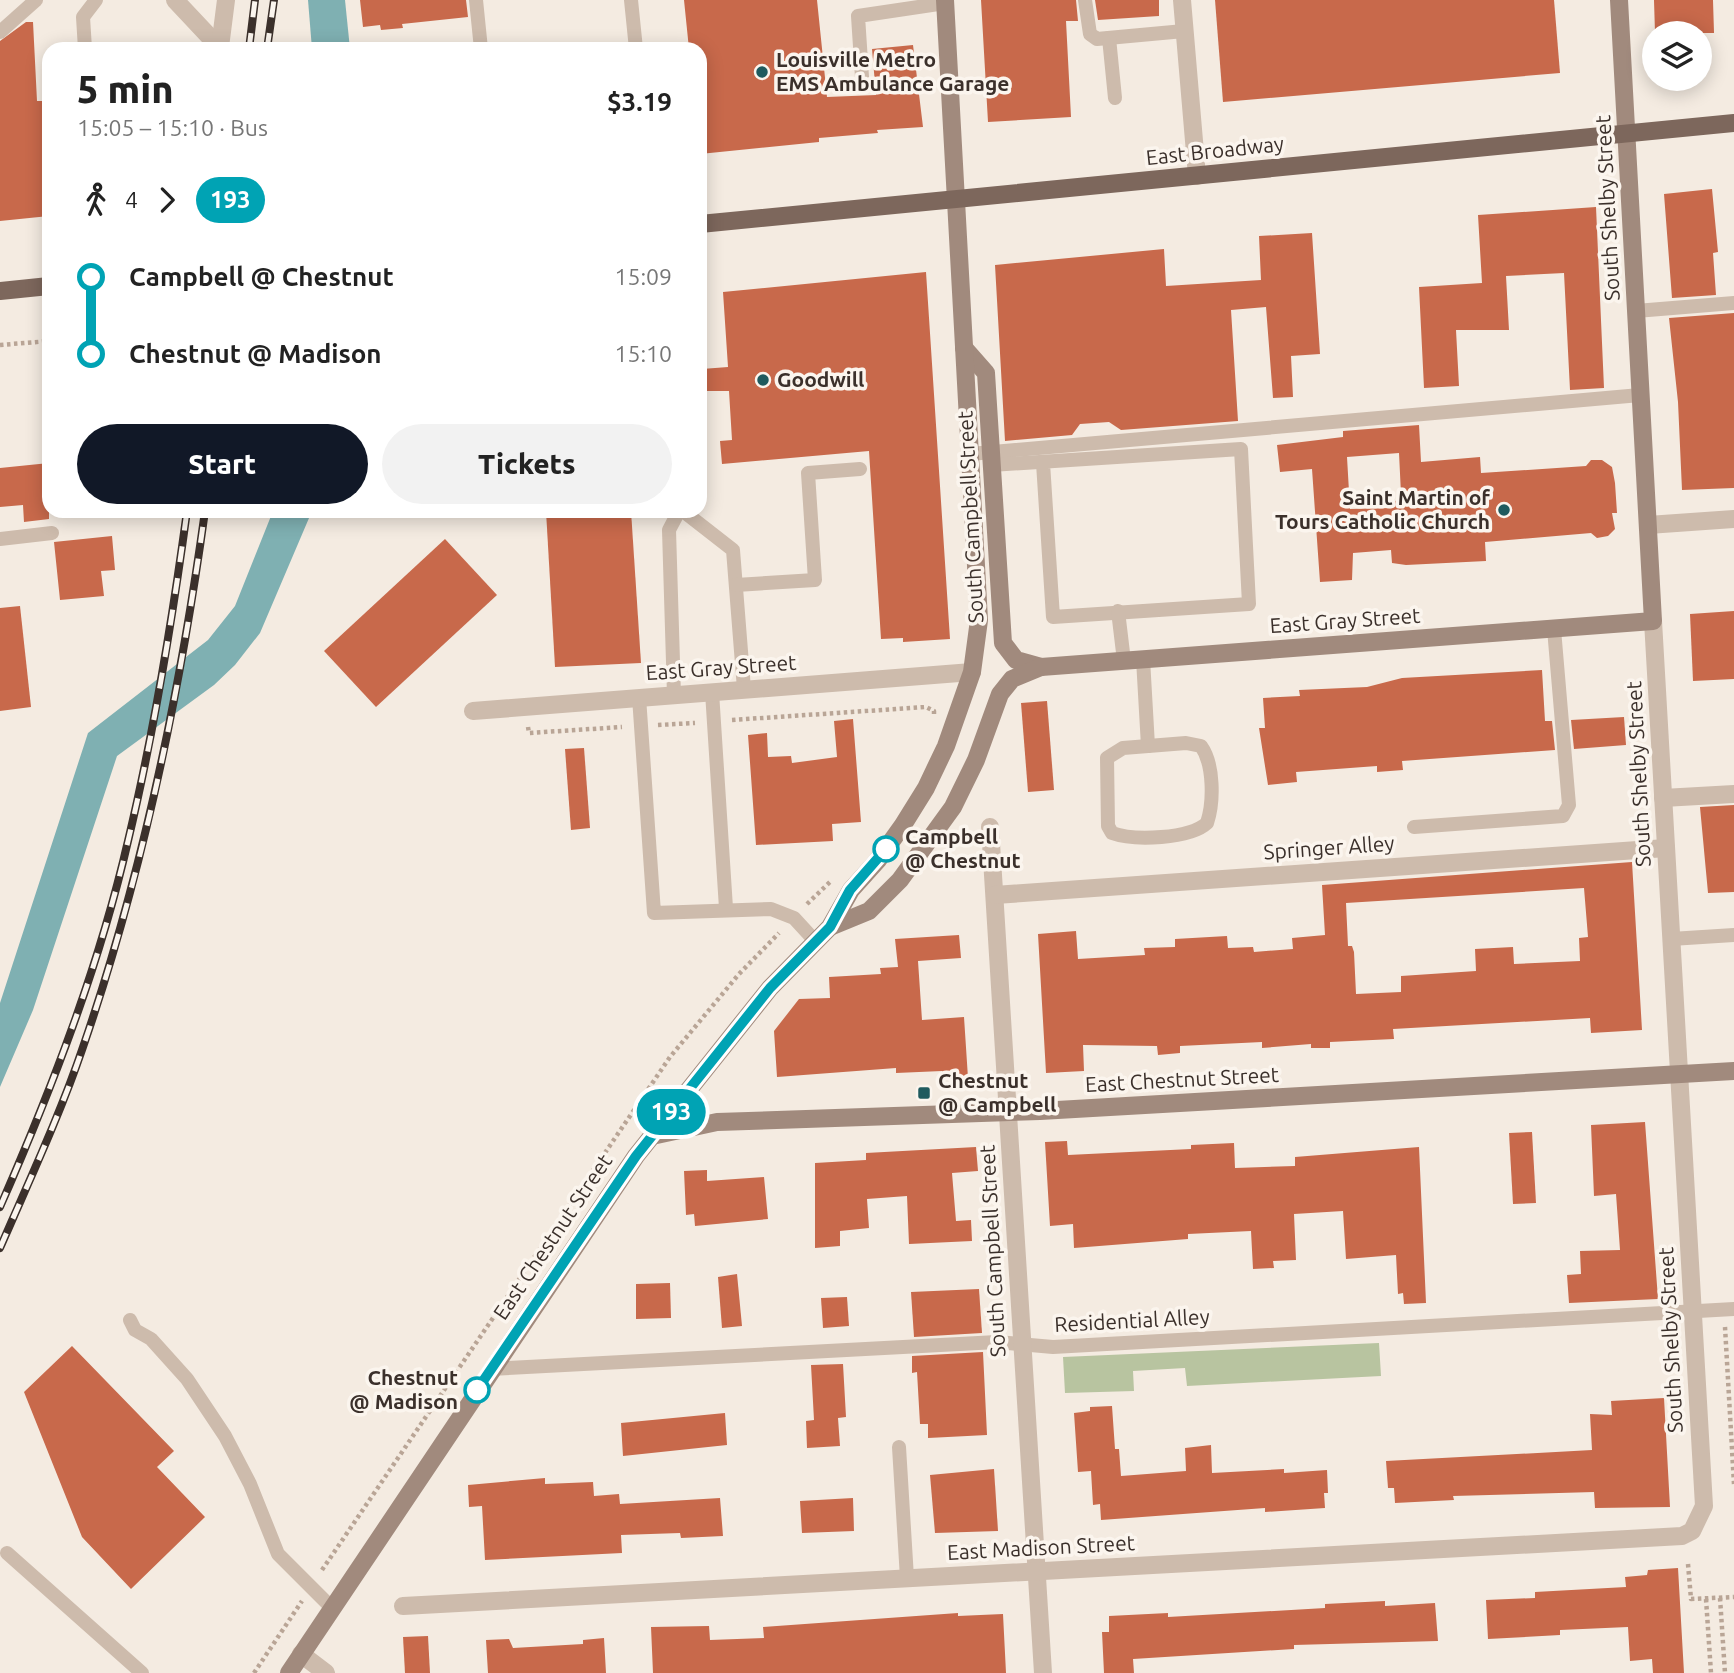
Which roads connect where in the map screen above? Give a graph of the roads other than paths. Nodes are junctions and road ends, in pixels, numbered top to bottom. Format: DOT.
graph roads {
  1 [pos="36,0"];
  2 [pos="96,0"];
  3 [pos="175,0"];
  4 [pos="226,0"];
  5 [pos="476,0"];
  6 [pos="631,0"];
  7 [pos="1084,0"];
  8 [pos="1182,0"];
  9 [pos="1619,0"];
  10 [pos="945,2"];
  11 [pos="1184,31"];
  12 [pos="0,32"];
  13 [pos="1109,38"];
  14 [pos="85,42"];
  15 [pos="214,42"];
  16 [pos="221,42"];
  17 [pos="480,42"];
  18 [pos="635,42"];
  19 [pos="862,76"];
  20 [pos="1115,98"];
  21 [pos="1734,123"];
  22 [pos="1627,133"];
  23 [pos="1196,176"];
  24 [pos="956,200"];
  25 [pos="707,223"];
  26 [pos="42,287"];
  27 [pos="0,291"];
  28 [pos="1734,303"];
  29 [pos="1636,311"];
  30 [pos="964,348"];
  31 [pos="1640,395"];
  32 [pos="970,454"];
  33 [pos="991,458"];
  34 [pos="1043,463"];
  35 [pos="860,469"];
  36 [pos="676,518"];
  37 [pos="690,518"];
  38 [pos="1734,519"];
  39 [pos="1648,525"];
  40 [pos="52,533"];
  41 [pos="0,539"];
  42 [pos="736,584"];
  43 [pos="1118,611"];
  44 [pos="1653,621"];
  45 [pos="1554,629"];
  46 [pos="1143,659"];
  47 [pos="1124,661"];
  48 [pos="1041,667"];
  49 [pos="972,672"];
  50 [pos="744,690"];
  51 [pos="712,692"];
  52 [pos="674,695"];
  53 [pos="639,698"];
  54 [pos="473,711"];
  55 [pos="1148,746"];
  56 [pos="1734,794"];
  57 [pos="1663,798"];
  58 [pos="990,827"];
  59 [pos="1414,827"];
  60 [pos="1666,848"];
  61 [pos="995,895"];
  62 [pos="726,908"];
  63 [pos="830,927"];
  64 [pos="1734,935"];
  65 [pos="1671,939"];
  66 [pos="816,942"];
  67 [pos="1734,1071"];
  68 [pos="1679,1074"];
  69 [pos="1009,1112"];
  70 [pos="652,1136"];
  71 [pos="1693,1310"];
  72 [pos="1730,1315"];
  73 [pos="131,1320"];
  74 [pos="1020,1342"];
  75 [pos="491,1369"];
  76 [pos="899,1447"];
  77 [pos="1682,1536"];
  78 [pos="7,1553"];
  79 [pos="1036,1571"];
  80 [pos="907,1578"];
  81 [pos="403,1606"];
  82 [pos="332,1608"];
  83 [pos="301,1654"];
  84 [pos="142,1673"];
  85 [pos="289,1673"];
  86 [pos="326,1673"];
  87 [pos="1043,1673"];
  1 -- 12 [label="lane"];
  2 -- 14 [label="lane"];
  3 -- 15 [label="street"];
  4 -- 16 [label="street"];
  5 -- 17 [label="lane"];
  6 -- 18 [label="lane"];
  7 -- 13 [label="lane"];
  8 -- 11 [label="street"];
  9 -- 22 [label="main road, South Shelby Street"];
  10 -- 19 [label="lane"];
  10 -- 24 [label="main road, South Campbell Street"];
  11 -- 13 [label="lane"];
  11 -- 23 [label="street"];
  13 -- 20 [label="lane"];
  21 -- 22 [label="main road, East Broadway"];
  22 -- 23 [label="main road, East Broadway"];
  22 -- 29 [label="main road, South Shelby Street"];
  23 -- 24 [label="main road, East Broadway"];
  24 -- 25 [label="main road, East Broadway"];
  24 -- 30 [label="main road, South Campbell Street"];
  26 -- 27 [label="main road"];
  28 -- 29 [label="lane"];
  29 -- 31 [label="main road, South Shelby Street"];
  30 -- 32 [label="main road, South Campbell Street"];
  30 -- 33 [label="main road, South Campbell Street"];
  31 -- 33 [label="lane"];
  31 -- 39 [label="main road, South Shelby Street"];
  32 -- 33 [label="lane"];
  32 -- 49 [label="main road, South Campbell Street"];
  33 -- 34 [label="lane"];
  33 -- 48 [label="main road, South Campbell Street"];
  34 -- 43 [label="lane"];
  34 -- 43 [label="lane"];
  35 -- 42 [label="lane"];
  36 -- 52 [label="lane"];
  37 -- 42 [label="lane"];
  38 -- 39 [label="street"];
  39 -- 44 [label="main road, South Shelby Street"];
  40 -- 41 [label="lane"];
  42 -- 50 [label="lane"];
  43 -- 47 [label="lane"];
  44 -- 45 [label="main road, East Gray Street"];
  44 -- 57 [label="street, South Shelby Street"];
  45 -- 46 [label="main road, East Gray Street"];
  45 -- 59 [label="lane"];
  46 -- 47 [label="main road, East Gray Street"];
  46 -- 55 [label="lane"];
  47 -- 48 [label="main road, East Gray Street"];
  48 -- 63 [label="main road"];
  49 -- 50 [label="street, East Gray Street"];
  49 -- 63 [label="main road, South Campbell Street"];
  50 -- 51 [label="street, East Gray Street"];
  51 -- 52 [label="street, East Gray Street"];
  51 -- 62 [label="lane"];
  52 -- 53 [label="street, East Gray Street"];
  53 -- 54 [label="street, East Gray Street"];
  53 -- 62 [label="lane"];
  55 -- 55 [label="lane"];
  56 -- 57 [label="street"];
  57 -- 60 [label="street, South Shelby Street"];
  58 -- 61 [label="street, South Campbell Street"];
  60 -- 61 [label="street, Springer Alley"];
  60 -- 65 [label="street, South Shelby Street"];
  61 -- 69 [label="street, South Campbell Street"];
  62 -- 66 [label="lane"];
  63 -- 66 [label="main road"];
  64 -- 65 [label="lane"];
  65 -- 68 [label="street, South Shelby Street"];
  66 -- 70 [label="main road"];
  67 -- 68 [label="main road, East Chestnut Street"];
  68 -- 69 [label="main road, East Chestnut Street"];
  68 -- 71 [label="street, South Shelby Street"];
  69 -- 70 [label="main road, East Chestnut Street"];
  69 -- 74 [label="street, South Campbell Street"];
  70 -- 75 [label="main road, East Chestnut Street"];
  71 -- 72 [label="lane, Residential Alley"];
  71 -- 74 [label="lane, Residential Alley"];
  71 -- 77 [label="street, South Shelby Street"];
  73 -- 82 [label="lane"];
  74 -- 75 [label="lane, Residential Alley"];
  74 -- 79 [label="street, South Campbell Street"];
  75 -- 82 [label="main road, East Chestnut Street"];
  76 -- 80 [label="lane"];
  77 -- 79 [label="street, East Madison Street"];
  78 -- 84 [label="lane"];
  79 -- 80 [label="street, East Madison Street"];
  79 -- 87 [label="street, South Campbell Street"];
  80 -- 81 [label="street, East Madison Street"];
  82 -- 83 [label="main road, East Chestnut Street"];
  83 -- 85 [label="main road, East Chestnut Street"];
  83 -- 86 [label="street"];
}
